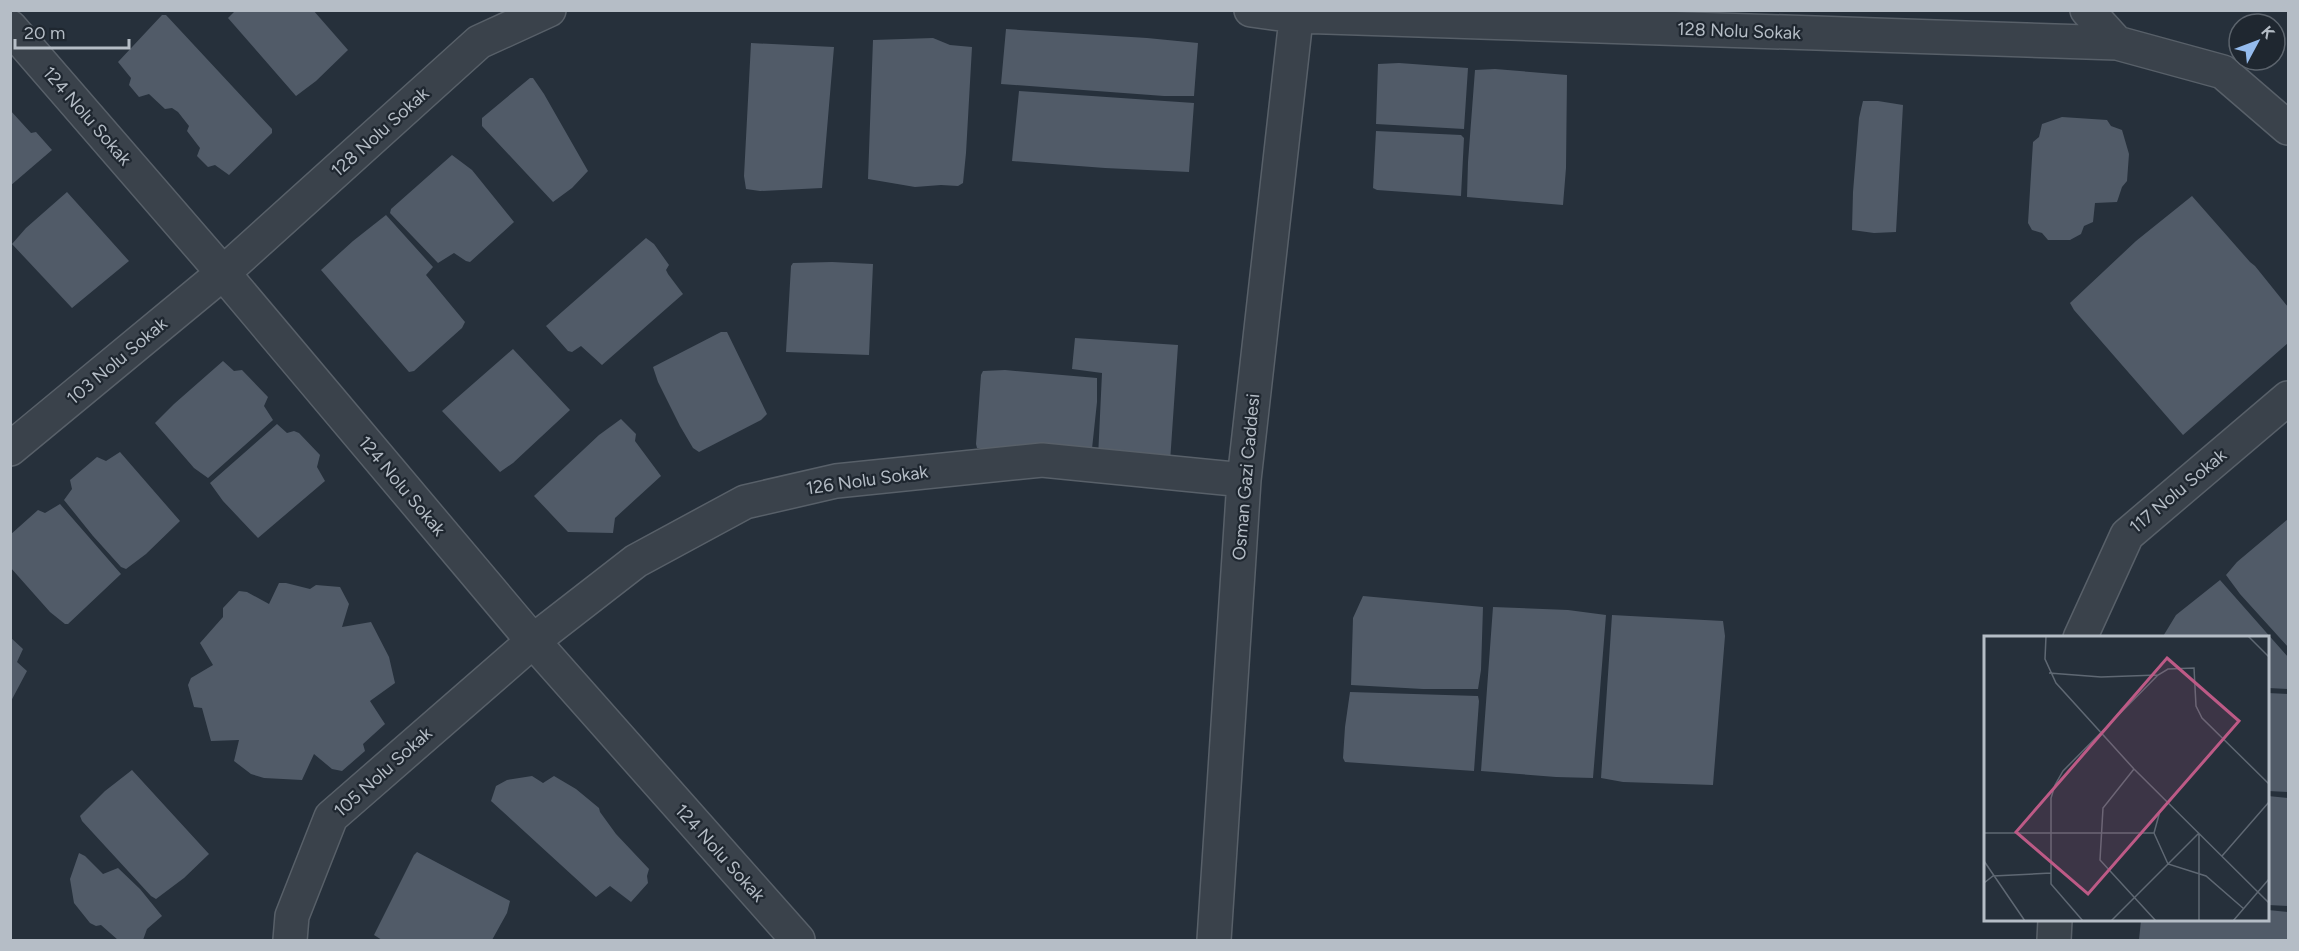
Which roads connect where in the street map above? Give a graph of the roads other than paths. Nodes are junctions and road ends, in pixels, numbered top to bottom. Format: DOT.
graph roads {
  1 [pos="549,10"];
  2 [pos="1251,10"];
  3 [pos="2087,10"];
  4 [pos="1296,13"];
  5 [pos="10,27"];
  6 [pos="2117,43"];
  7 [pos="2289,128"];
  8 [pos="223,273"];
  9 [pos="2289,398"];
  10 [pos="10,449"];
  11 [pos="1244,480"];
  12 [pos="2081,636"];
  13 [pos="533,641"];
  14 [pos="2055,921"];
  15 [pos="290,940"];
  16 [pos="798,940"];
  17 [pos="1214,940"];
  18 [pos="2054,940"];
  1 -- 8 [label="street, 128 Nolu Sokak"];
  2 -- 4 [label="street, 128 Nolu Sokak"];
  3 -- 6 [label="street"];
  4 -- 6 [label="street, 128 Nolu Sokak"];
  4 -- 11 [label="street, Osman Gazi Caddesi"];
  5 -- 8 [label="street, 124 Nolu Sokak"];
  6 -- 7 [label="street, 128 Nolu Sokak"];
  8 -- 10 [label="street, 103 Nolu Sokak"];
  8 -- 13 [label="street, 124 Nolu Sokak"];
  9 -- 12 [label="street, 117 Nolu Sokak"];
  11 -- 13 [label="street, 126 Nolu Sokak"];
  11 -- 17 [label="street, Osman Gazi Caddesi"];
  13 -- 15 [label="street, 105 Nolu Sokak"];
  13 -- 16 [label="street, 124 Nolu Sokak"];
  14 -- 18 [label="street"];
}
